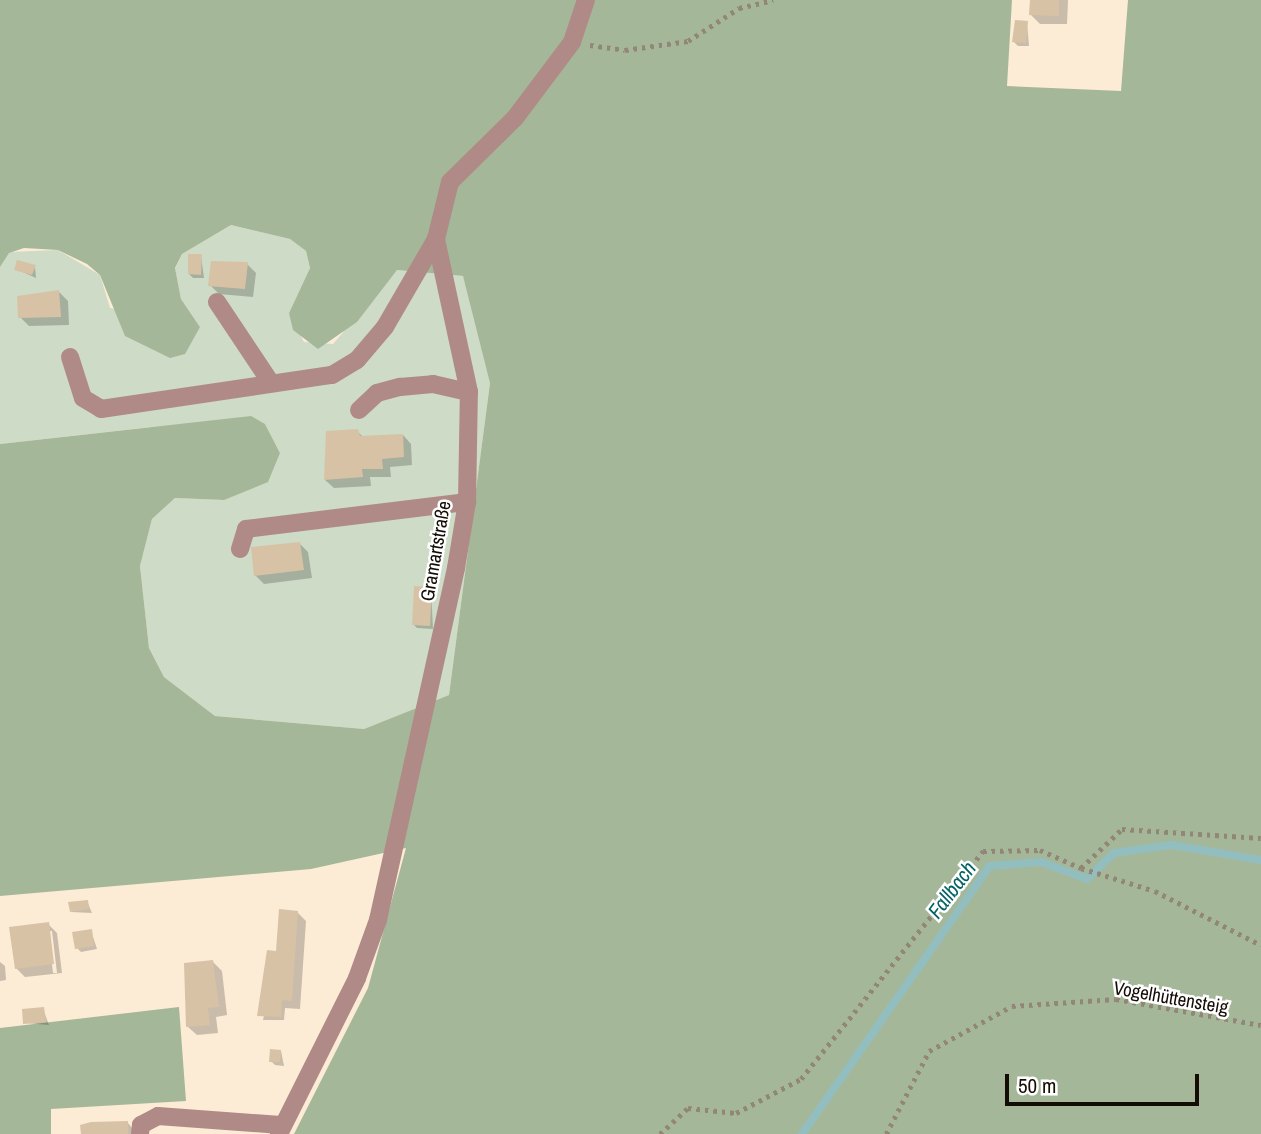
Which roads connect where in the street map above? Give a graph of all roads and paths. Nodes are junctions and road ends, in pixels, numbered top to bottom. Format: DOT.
graph roads {
  1 [pos="586,0"];
  2 [pos="774,0"];
  3 [pos="572,42"];
  4 [pos="436,239"];
  5 [pos="217,302"];
  6 [pos="70,357"];
  7 [pos="271,383"];
  8 [pos="469,392"];
  9 [pos="359,410"];
  10 [pos="467,502"];
  11 [pos="240,549"];
  12 [pos="1261,838"];
  13 [pos="1081,868"];
  14 [pos="1261,945"];
  15 [pos="1261,1024"];
  16 [pos="280,1130"];
  17 [pos="141,1134"];
  18 [pos="660,1134"];
  19 [pos="886,1134"];
  1 -- 3 [label="street, Gramartstraße"];
  2 -- 3 [label="path"];
  3 -- 4 [label="street, Gramartstraße"];
  4 -- 7 [label="street"];
  4 -- 8 [label="street, Gramartstraße"];
  5 -- 7 [label="street"];
  6 -- 7 [label="street"];
  8 -- 9 [label="street"];
  8 -- 10 [label="street, Gramartstraße"];
  10 -- 11 [label="street"];
  10 -- 16 [label="street, Gramartstraße"];
  12 -- 13 [label="path"];
  13 -- 14 [label="path"];
  13 -- 18 [label="path"];
  15 -- 19 [label="path, Vogelhüttensteig"];
  16 -- 17 [label="street"];
}
